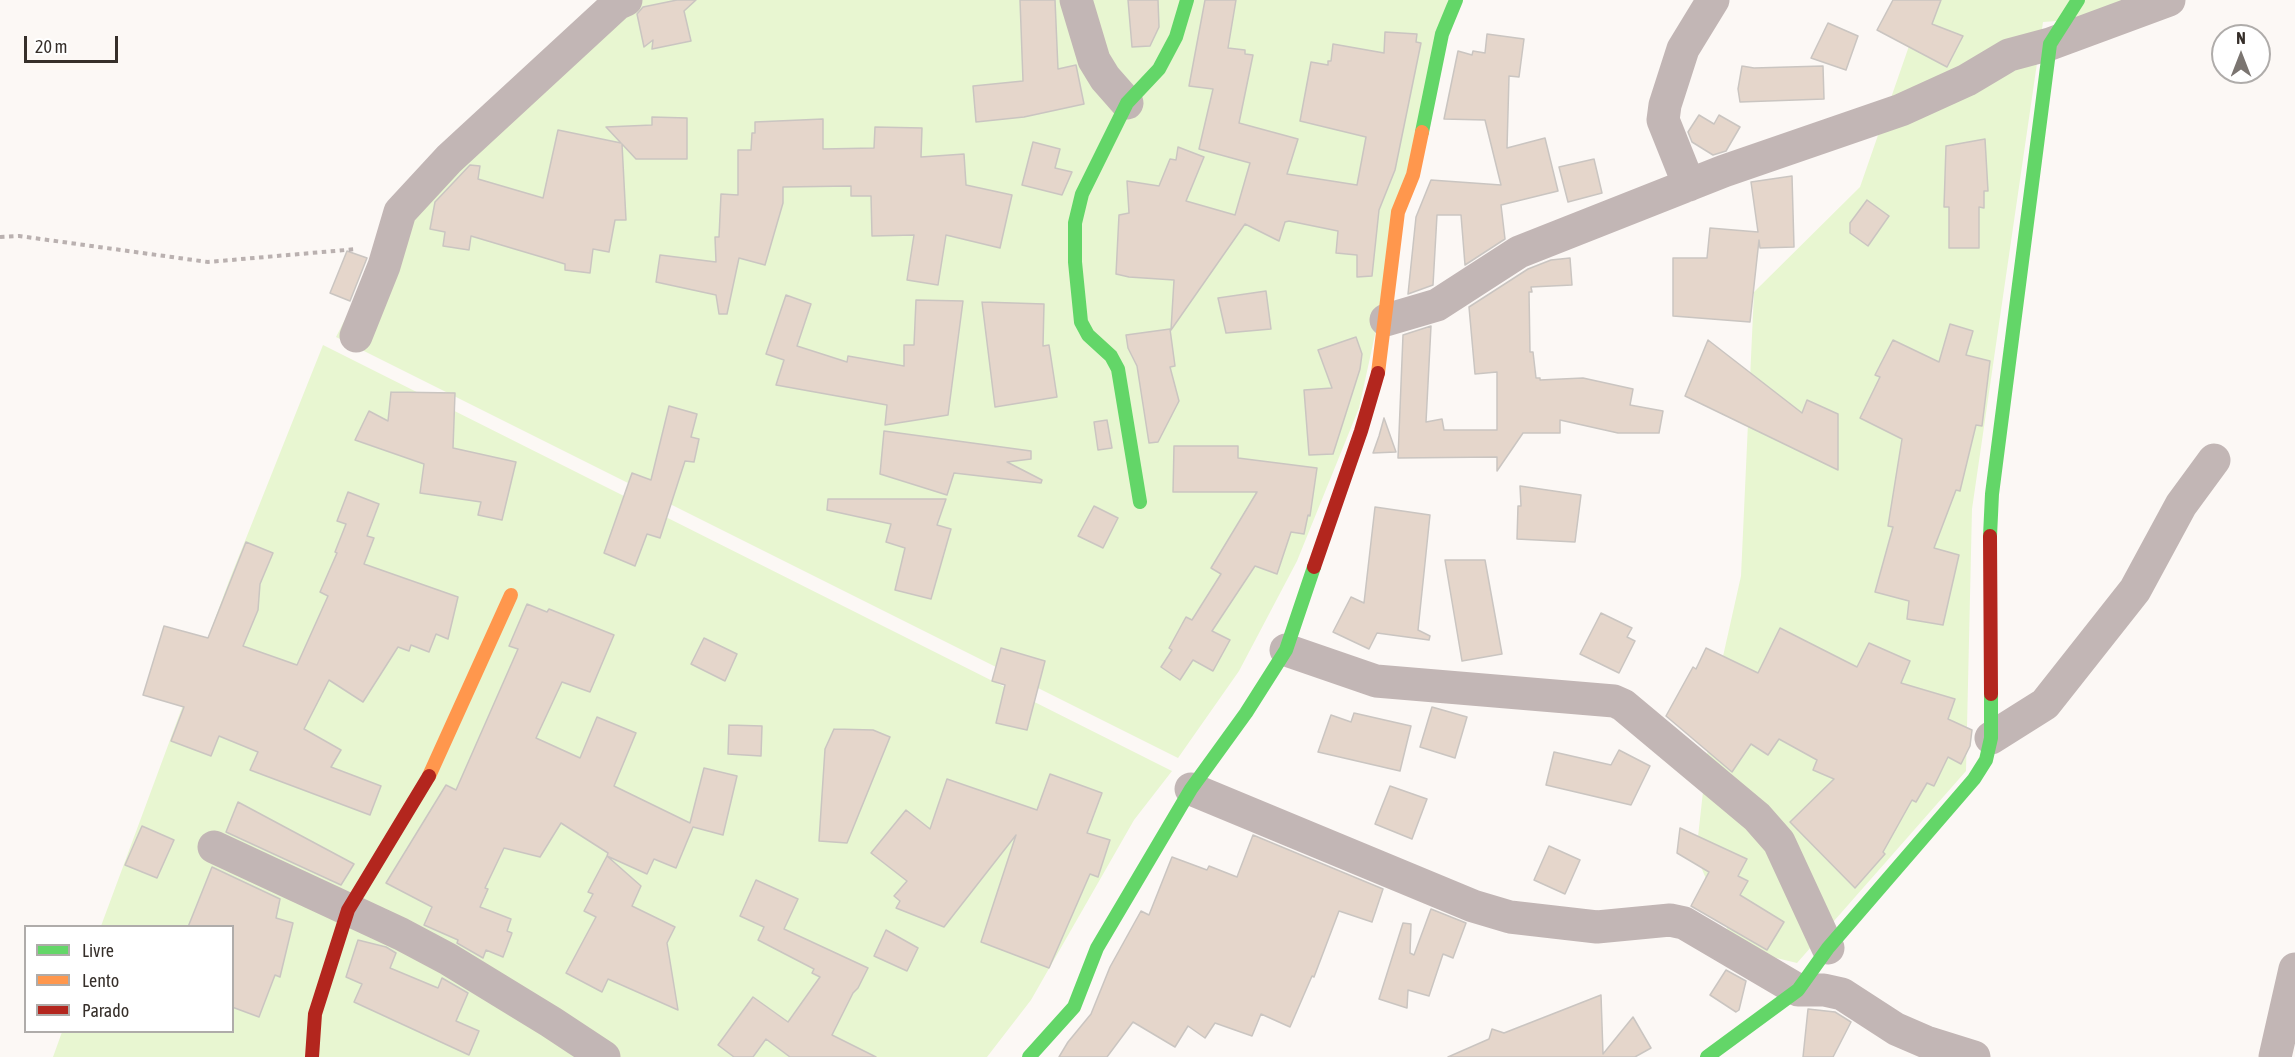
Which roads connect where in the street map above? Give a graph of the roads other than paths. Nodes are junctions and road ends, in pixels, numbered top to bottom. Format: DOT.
graph roads {
  1 [pos="626,0"];
  2 [pos="1076,0"];
  3 [pos="1187,0"];
  4 [pos="1456,0"];
  5 [pos="1713,0"];
  6 [pos="2078,0"];
  7 [pos="2169,0"];
  8 [pos="2050,44"];
  9 [pos="1127,103"];
  10 [pos="1689,185"];
  11 [pos="1386,320"];
  12 [pos="356,336"];
  13 [pos="2214,460"];
  14 [pos="1140,502"];
  15 [pos="511,595"];
  16 [pos="1286,650"];
  17 [pos="1991,738"];
  18 [pos="1191,789"];
  19 [pos="214,847"];
  20 [pos="348,910"];
  21 [pos="1828,948"];
  22 [pos="2295,969"];
  23 [pos="1798,990"];
  24 [pos="1907,1047"];
  25 [pos="312,1057"];
  26 [pos="604,1057"];
  27 [pos="1029,1057"];
  28 [pos="1707,1057"];
  29 [pos="1974,1057"];
  30 [pos="2275,1057"];
  1 -- 12 [label="street"];
  2 -- 9 [label="street"];
  3 -- 9 [label="street"];
  4 -- 11 [label="street"];
  5 -- 10 [label="street"];
  6 -- 8 [label="street"];
  7 -- 8 [label="street"];
  8 -- 10 [label="street"];
  8 -- 17 [label="street"];
  9 -- 14 [label="street"];
  10 -- 11 [label="street"];
  11 -- 16 [label="street"];
  13 -- 17 [label="street"];
  15 -- 20 [label="street"];
  16 -- 18 [label="street"];
  16 -- 21 [label="street"];
  17 -- 21 [label="street"];
  18 -- 23 [label="street"];
  18 -- 27 [label="street"];
  19 -- 20 [label="street"];
  20 -- 25 [label="street"];
  20 -- 26 [label="street"];
  21 -- 23 [label="street"];
  22 -- 30 [label="street"];
  23 -- 24 [label="street"];
  23 -- 28 [label="street"];
  24 -- 29 [label="street"];
}
